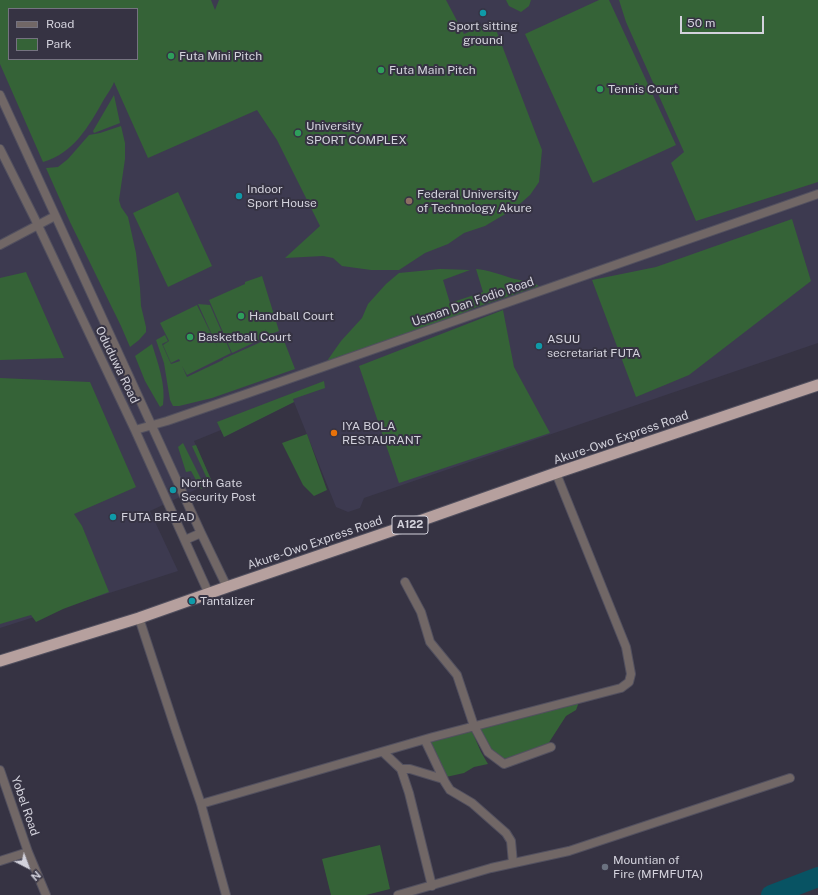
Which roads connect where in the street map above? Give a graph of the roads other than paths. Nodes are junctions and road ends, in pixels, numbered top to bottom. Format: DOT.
graph roads {
  1 [pos="0,95"];
  2 [pos="0,149"];
  3 [pos="818,194"];
  4 [pos="55,216"];
  5 [pos="37,225"];
  6 [pos="0,246"];
  7 [pos="818,385"];
  8 [pos="152,424"];
  9 [pos="135,430"];
  10 [pos="556,473"];
  11 [pos="201,533"];
  12 [pos="185,540"];
  13 [pos="405,582"];
  14 [pos="227,587"];
  15 [pos="209,594"];
  16 [pos="139,618"];
  17 [pos="0,661"];
  18 [pos="474,726"];
  19 [pos="425,740"];
  20 [pos="551,747"];
  21 [pos="383,752"];
  22 [pos="401,769"];
  23 [pos="0,770"];
  24 [pos="790,778"];
  25 [pos="443,779"];
  26 [pos="450,790"];
  27 [pos="201,804"];
  28 [pos="28,852"];
  29 [pos="0,861"];
  30 [pos="513,863"];
  31 [pos="432,886"];
  32 [pos="46,895"];
  33 [pos="226,895"];
  34 [pos="398,895"];
  1 -- 4 [label="street"];
  2 -- 5 [label="street, Oduduwa Road"];
  3 -- 8 [label="street, Usman Dan Fodio Road"];
  4 -- 5 [label="street"];
  4 -- 8 [label="street"];
  5 -- 6 [label="street"];
  5 -- 9 [label="street, Oduduwa Road"];
  7 -- 10 [label="highway, Akure-Owo Express Road / A122"];
  8 -- 9 [label="street, Usman Dan Fodio Road"];
  8 -- 11 [label="street"];
  9 -- 12 [label="street, Oduduwa Road"];
  10 -- 14 [label="highway, Akure-Owo Express Road / A122"];
  10 -- 18 [label="street"];
  11 -- 12 [label="street"];
  11 -- 14 [label="street"];
  12 -- 15 [label="street, Oduduwa Road"];
  13 -- 18 [label="street"];
  14 -- 15 [label="highway, Akure-Owo Express Road / A122"];
  15 -- 16 [label="highway, Akure-Owo Express Road / A122"];
  16 -- 17 [label="highway, Akure-Owo Express Road / A122"];
  16 -- 27 [label="street"];
  18 -- 19 [label="street"];
  18 -- 20 [label="street"];
  19 -- 21 [label="street"];
  19 -- 25 [label="street"];
  21 -- 22 [label="street"];
  21 -- 27 [label="street"];
  22 -- 25 [label="street"];
  22 -- 31 [label="street"];
  23 -- 28 [label="street, Yobel Road"];
  24 -- 30 [label="street"];
  25 -- 26 [label="street"];
  25 -- 26 [label="street"];
  26 -- 30 [label="street"];
  27 -- 33 [label="street"];
  28 -- 29 [label="street"];
  28 -- 32 [label="street, Yobel Road"];
  30 -- 31 [label="street"];
  31 -- 34 [label="street"];
}
